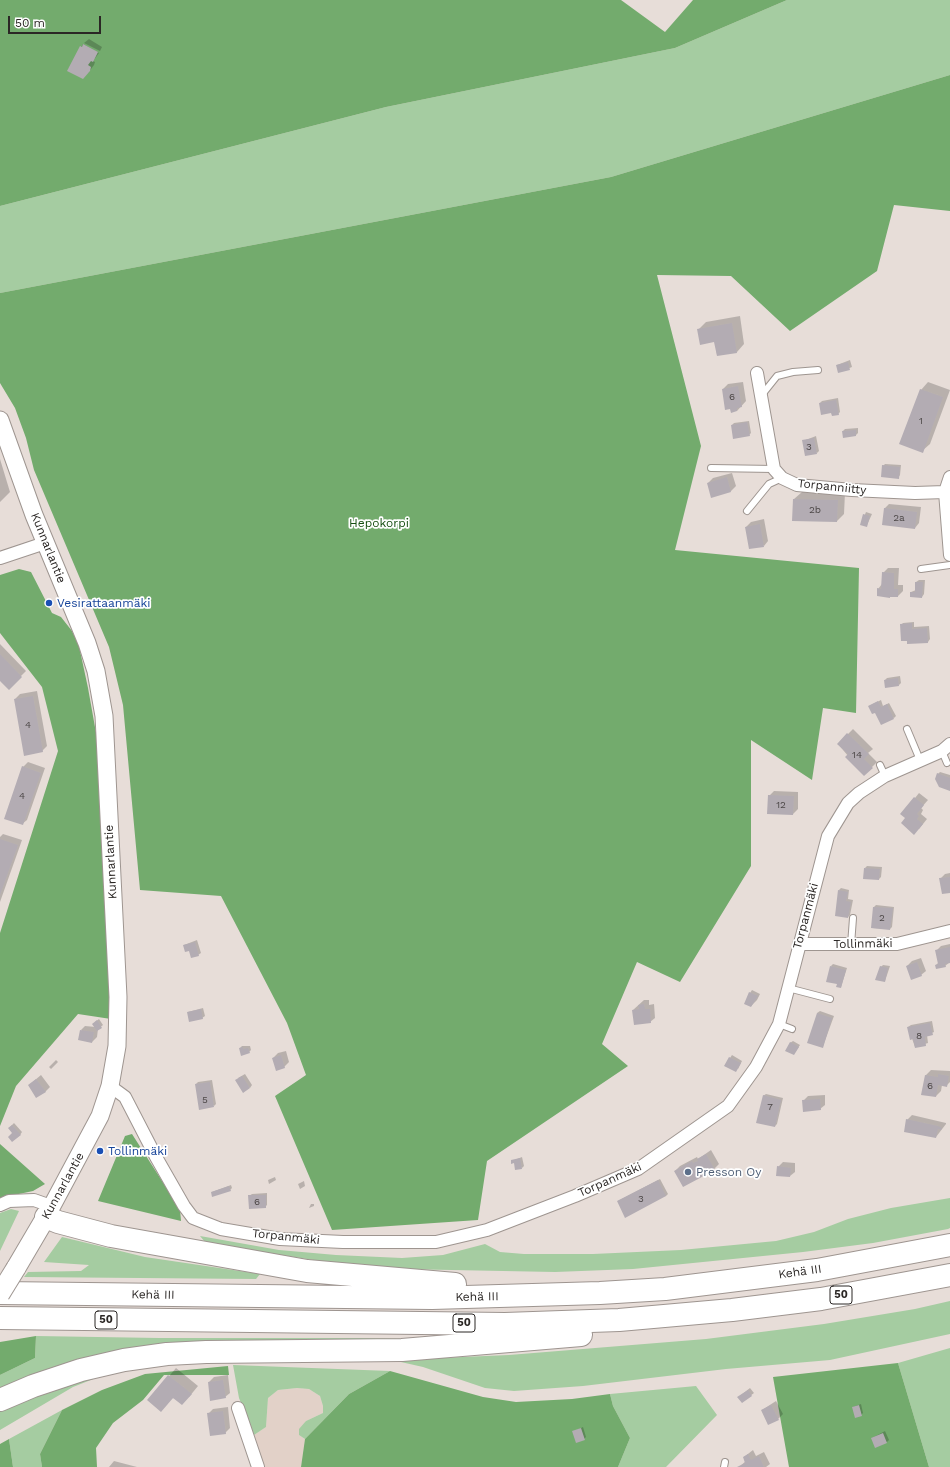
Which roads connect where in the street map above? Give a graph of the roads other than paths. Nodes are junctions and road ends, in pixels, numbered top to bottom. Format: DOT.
graph roads {
  1 [pos="818,370"];
  2 [pos="757,373"];
  3 [pos="761,396"];
  4 [pos="0,420"];
  5 [pos="711,468"];
  6 [pos="778,474"];
  7 [pos="950,477"];
  8 [pos="945,492"];
  9 [pos="747,511"];
  10 [pos="949,517"];
  11 [pos="45,543"];
  12 [pos="950,555"];
  13 [pos="0,558"];
  14 [pos="950,565"];
  15 [pos="921,569"];
  16 [pos="907,729"];
  17 [pos="946,748"];
  18 [pos="920,760"];
  19 [pos="947,763"];
  20 [pos="853,918"];
  21 [pos="950,931"];
  22 [pos="799,944"];
  23 [pos="851,945"];
  24 [pos="788,988"];
  25 [pos="830,999"];
  26 [pos="779,1024"];
  27 [pos="792,1030"];
  28 [pos="110,1086"];
  29 [pos="0,1205"];
  30 [pos="48,1211"];
  31 [pos="950,1245"];
  32 [pos="950,1275"];
  33 [pos="600,1293"];
  34 [pos="0,1294"];
  35 [pos="732,1310"];
  36 [pos="5,1319"];
  37 [pos="0,1400"];
  38 [pos="238,1408"];
  39 [pos="258,1467"];
  1 -- 3 [label="lane"];
  2 -- 3 [label="street"];
  3 -- 6 [label="street"];
  4 -- 11 [label="main road, Kunnarlantie"];
  5 -- 6 [label="lane"];
  6 -- 8 [label="street, Torpanniitty"];
  6 -- 9 [label="lane"];
  7 -- 8 [label="street"];
  8 -- 10 [label="street"];
  10 -- 12 [label="street"];
  11 -- 13 [label="street"];
  11 -- 28 [label="main road, Kunnarlantie"];
  14 -- 15 [label="lane"];
  16 -- 18 [label="lane"];
  17 -- 18 [label="street, Torpanmäki"];
  17 -- 19 [label="lane"];
  18 -- 22 [label="street, Torpanmäki"];
  20 -- 23 [label="lane"];
  21 -- 23 [label="street, Tollinmäki"];
  22 -- 23 [label="street, Tollinmäki"];
  22 -- 24 [label="street, Torpanmäki"];
  24 -- 25 [label="lane"];
  24 -- 26 [label="street, Torpanmäki"];
  26 -- 27 [label="lane"];
  26 -- 28 [label="street, Torpanmäki"];
  28 -- 30 [label="main road, Kunnarlantie"];
  29 -- 30 [label="street"];
  30 -- 33 [label="highway"];
  30 -- 34 [label="main road, Kunnarlantie, bridge"];
  31 -- 33 [label="highway, Kehä III / 50"];
  32 -- 35 [label="highway, 50"];
  33 -- 34 [label="highway, Kehä III / 50"];
  35 -- 36 [label="highway, 50"];
  35 -- 37 [label="highway"];
  38 -- 39 [label="street"];
}
